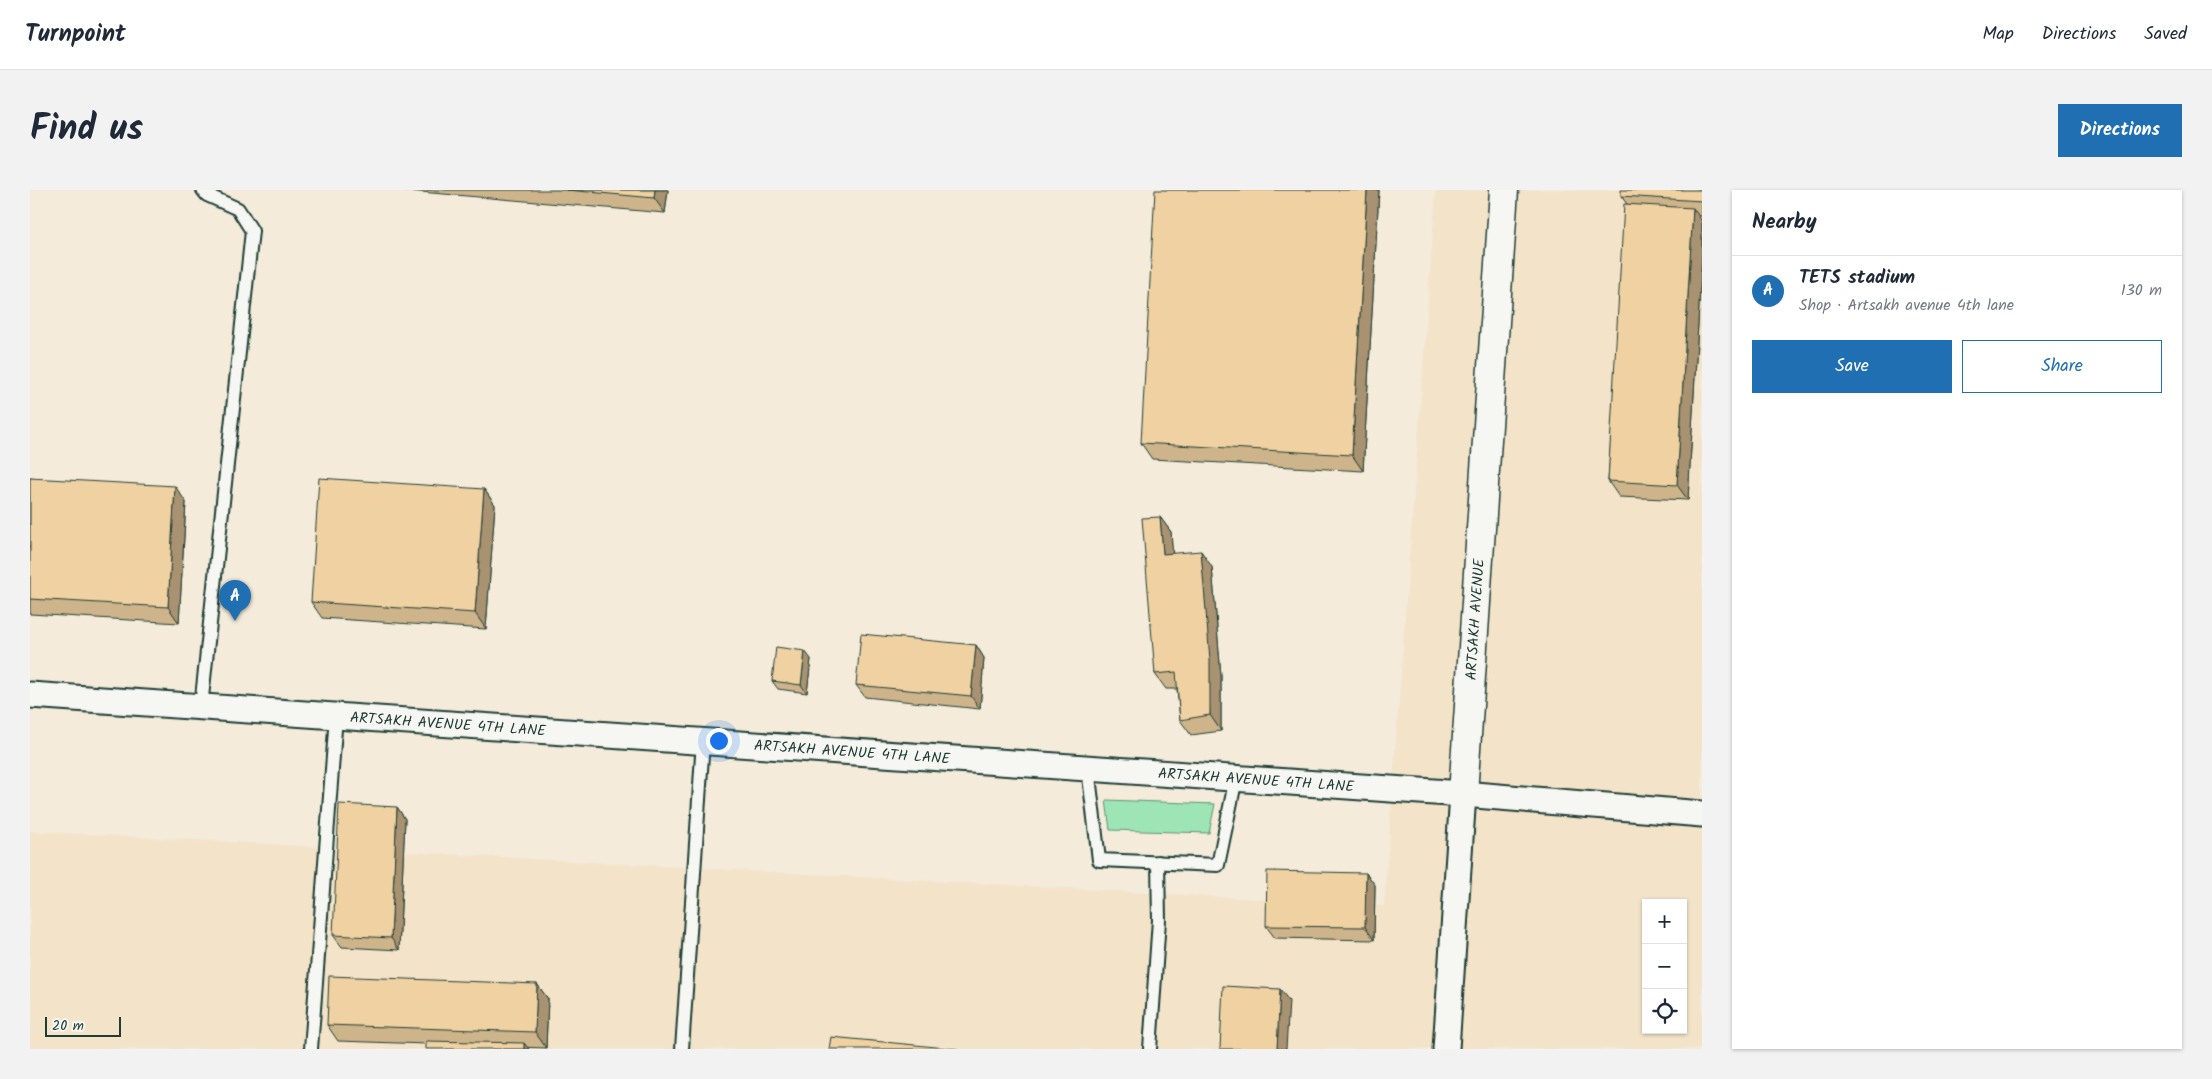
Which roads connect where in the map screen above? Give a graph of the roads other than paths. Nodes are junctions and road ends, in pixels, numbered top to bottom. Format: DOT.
graph roads {
  1 [pos="203,190"];
  2 [pos="1504,190"];
  3 [pos="30,695"];
  4 [pos="201,707"];
  5 [pos="336,716"];
  6 [pos="703,742"];
  7 [pos="1088,768"];
  8 [pos="1236,778"];
  9 [pos="1463,794"];
  10 [pos="1702,814"];
  11 [pos="1158,862"];
  12 [pos="311,1049"];
  13 [pos="682,1049"];
  14 [pos="1150,1049"];
  15 [pos="1446,1049"];
  1 -- 4 [label="lane"];
  2 -- 9 [label="street, ARTSAKH AVENUE"];
  3 -- 4 [label="street, ARTSAKH AVENUE 4TH LANE"];
  4 -- 5 [label="street, ARTSAKH AVENUE 4TH LANE"];
  5 -- 6 [label="street, ARTSAKH AVENUE 4TH LANE"];
  5 -- 12 [label="lane"];
  6 -- 7 [label="street, ARTSAKH AVENUE 4TH LANE"];
  6 -- 13 [label="lane"];
  7 -- 8 [label="street, ARTSAKH AVENUE 4TH LANE"];
  7 -- 11 [label="lane"];
  8 -- 9 [label="street, ARTSAKH AVENUE 4TH LANE"];
  8 -- 11 [label="lane"];
  9 -- 10 [label="street, ARTSAKH AVENUE 4TH LANE"];
  9 -- 15 [label="street, ARTSAKH AVENUE"];
  11 -- 14 [label="lane"];
}
